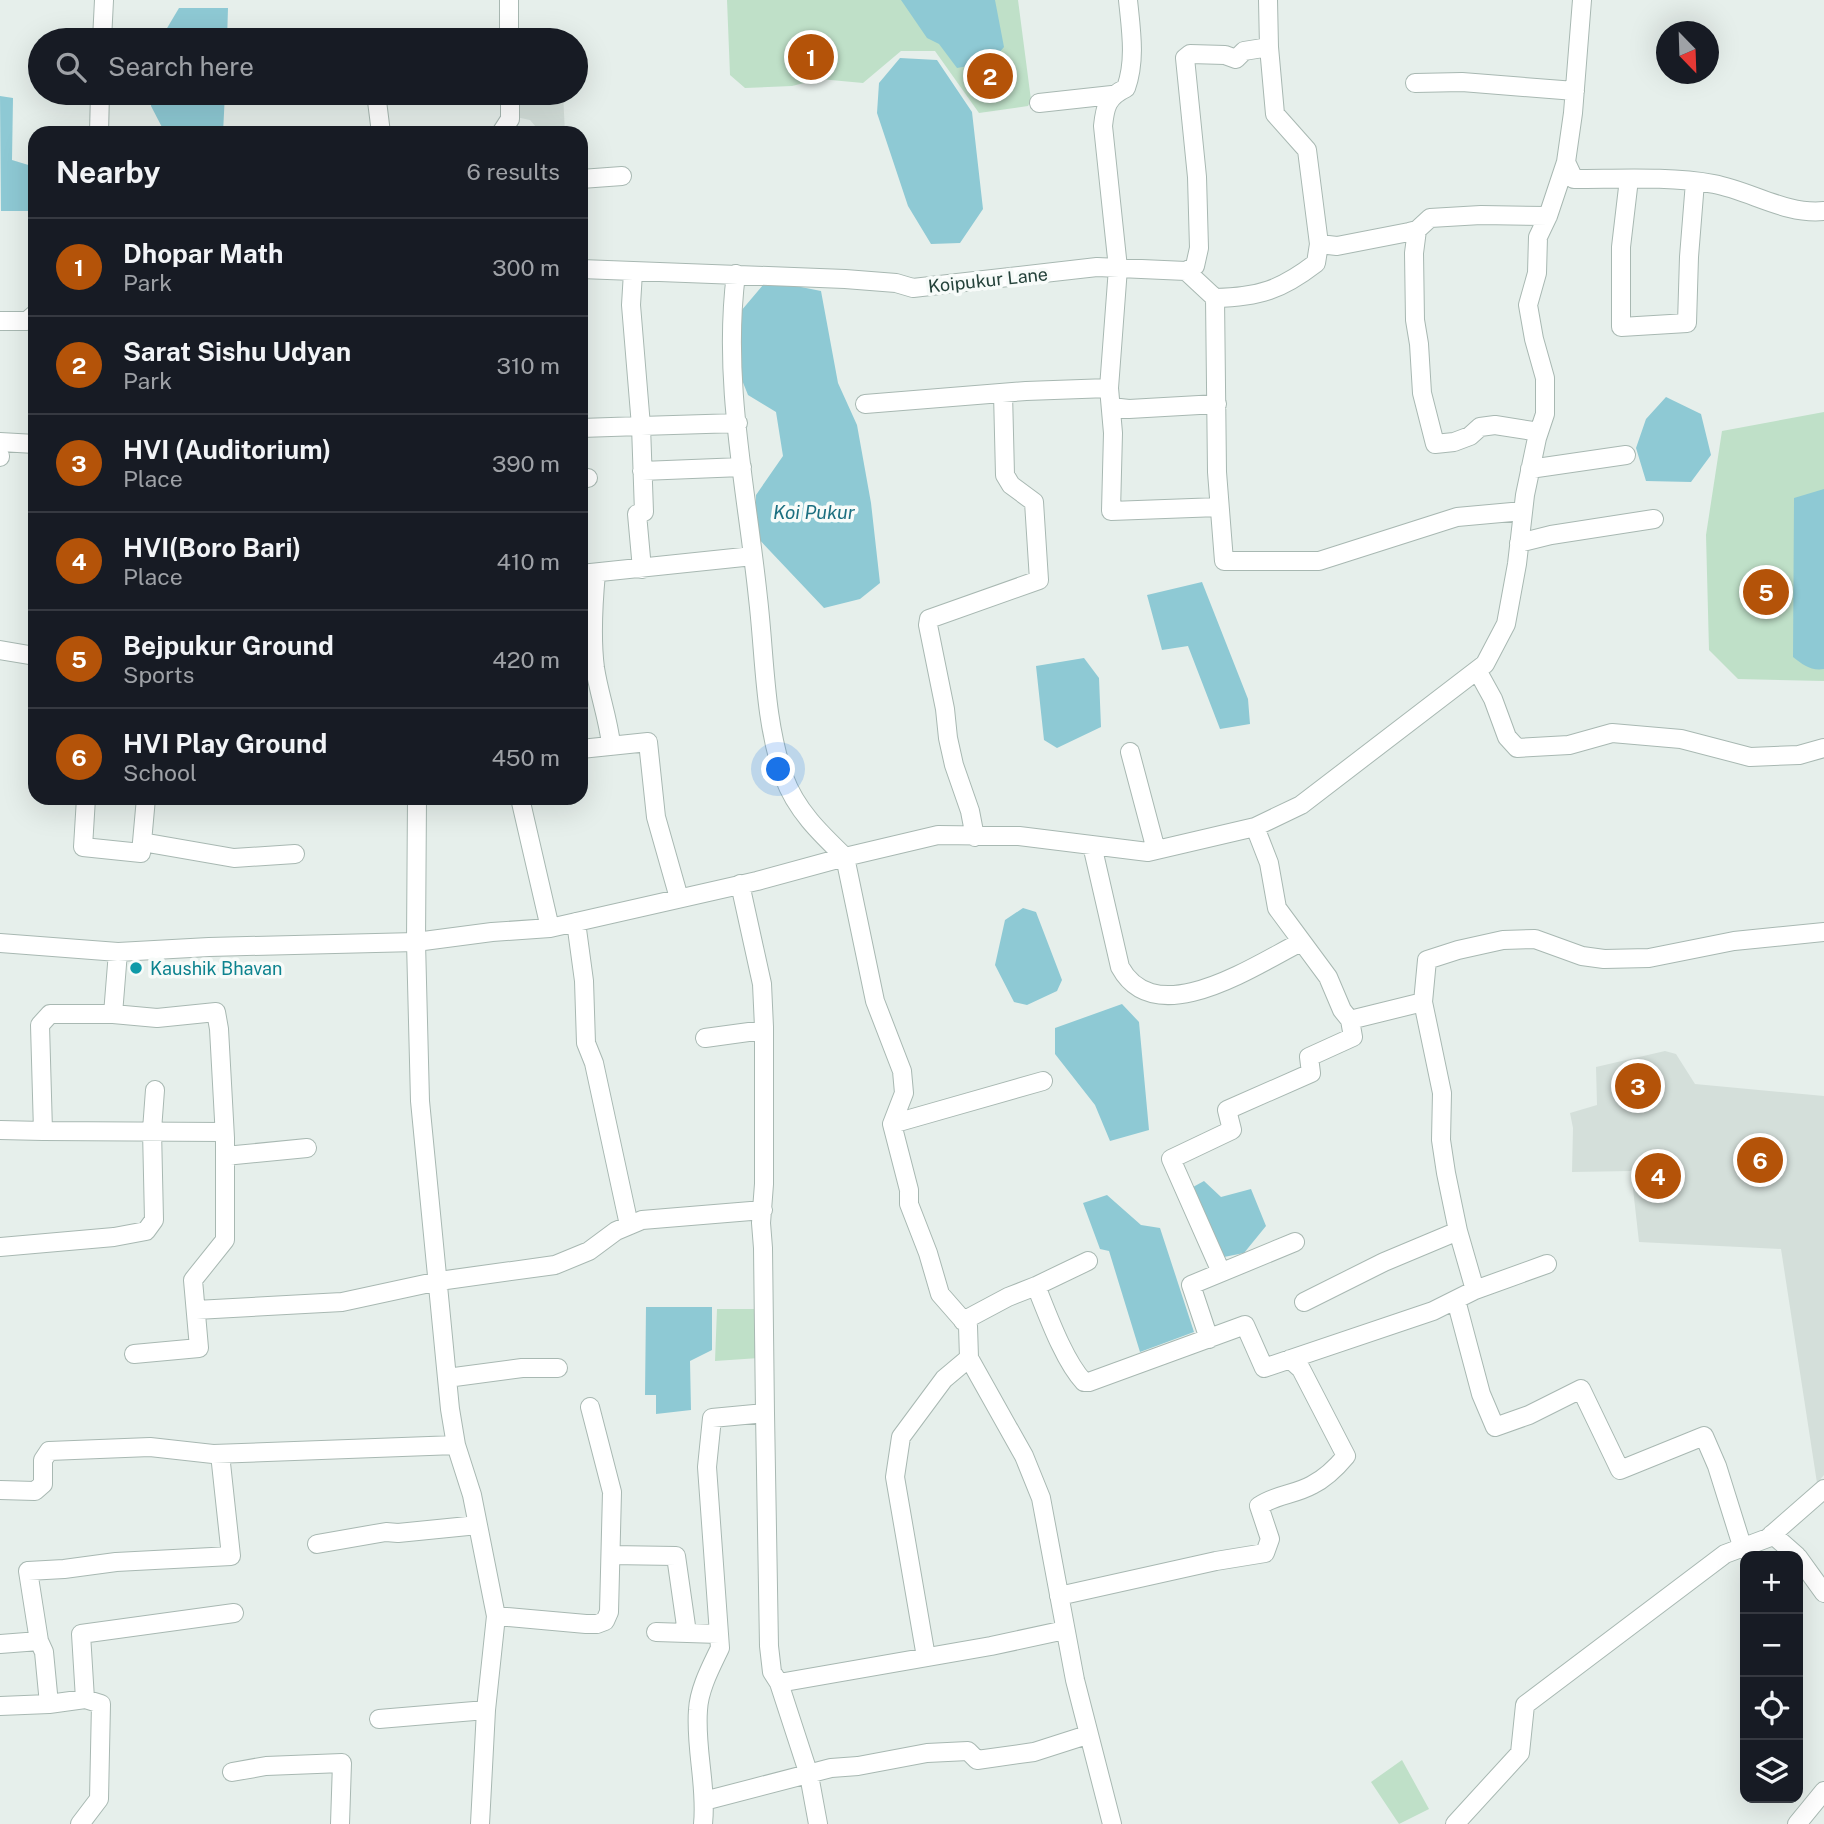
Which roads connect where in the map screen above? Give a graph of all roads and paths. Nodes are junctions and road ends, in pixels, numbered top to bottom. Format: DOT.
graph roads {
  1 [pos="104,0"];
  2 [pos="509,0"];
  3 [pos="1128,0"];
  4 [pos="1268,0"];
  5 [pos="1582,0"];
  6 [pos="103,28"];
  7 [pos="509,28"];
  8 [pos="1269,47"];
  9 [pos="1415,83"];
  10 [pos="1575,91"];
  11 [pos="1112,95"];
  12 [pos="1039,103"];
  13 [pos="100,105"];
  14 [pos="378,105"];
  15 [pos="510,105"];
  16 [pos="99,126"];
  17 [pos="380,126"];
  18 [pos="505,126"];
  19 [pos="1566,162"];
  20 [pos="622,176"];
  21 [pos="588,178"];
  22 [pos="1629,179"];
  23 [pos="1695,181"];
  24 [pos="1824,211"];
  25 [pos="1548,216"];
  26 [pos="1417,230"];
  27 [pos="1319,244"];
  28 [pos="1118,268"];
  29 [pos="588,270"];
  30 [pos="1186,271"];
  31 [pos="633,272"];
  32 [pos="736,274"];
  33 [pos="1214,298"];
  34 [pos="28,320"];
  35 [pos="0,321"];
  36 [pos="1109,388"];
  37 [pos="1003,393"];
  38 [pos="865,404"];
  39 [pos="1217,404"];
  40 [pos="1111,407"];
  41 [pos="738,423"];
  42 [pos="641,426"];
  43 [pos="588,428"];
  44 [pos="1539,432"];
  45 [pos="0,442"];
  46 [pos="28,444"];
  47 [pos="1626,454"];
  48 [pos="742,467"];
  49 [pos="1530,469"];
  50 [pos="642,471"];
  51 [pos="1219,507"];
  52 [pos="1523,511"];
  53 [pos="1654,519"];
  54 [pos="1519,544"];
  55 [pos="753,556"];
  56 [pos="642,569"];
  57 [pos="588,574"];
  58 [pos="0,650"];
  59 [pos="28,655"];
  60 [pos="1477,670"];
  61 [pos="611,744"];
  62 [pos="1824,748"];
  63 [pos="588,749"];
  64 [pos="1130,752"];
  65 [pos="86,805"];
  66 [pos="145,805"];
  67 [pos="416,805"];
  68 [pos="522,805"];
  69 [pos="1255,827"];
  70 [pos="975,837"];
  71 [pos="142,842"];
  72 [pos="1092,845"];
  73 [pos="1156,850"];
  74 [pos="295,854"];
  75 [pos="845,857"];
  76 [pos="740,884"];
  77 [pos="679,898"];
  78 [pos="576,922"];
  79 [pos="550,928"];
  80 [pos="1824,932"];
  81 [pos="416,942"];
  82 [pos="1301,942"];
  83 [pos="0,943"];
  84 [pos="118,952"];
  85 [pos="1423,1002"];
  86 [pos="113,1014"];
  87 [pos="1350,1020"];
  88 [pos="764,1030"];
  89 [pos="705,1038"];
  90 [pos="1043,1081"];
  91 [pos="155,1090"];
  92 [pos="892,1124"];
  93 [pos="0,1130"];
  94 [pos="43,1130"];
  95 [pos="152,1130"];
  96 [pos="225,1132"];
  97 [pos="307,1148"];
  98 [pos="225,1156"];
  99 [pos="763,1210"];
  100 [pos="629,1225"];
  101 [pos="1458,1231"];
  102 [pos="1295,1242"];
  103 [pos="0,1247"];
  104 [pos="1088,1261"];
  105 [pos="1547,1264"];
  106 [pos="1221,1272"];
  107 [pos="439,1281"];
  108 [pos="1036,1286"];
  109 [pos="1475,1290"];
  110 [pos="1456,1300"];
  111 [pos="1304,1301"];
  112 [pos="196,1310"];
  113 [pos="963,1321"];
  114 [pos="1209,1339"];
  115 [pos="134,1354"];
  116 [pos="969,1358"];
  117 [pos="1290,1359"];
  118 [pos="558,1368"];
  119 [pos="447,1378"];
  120 [pos="590,1407"];
  121 [pos="765,1413"];
  122 [pos="456,1445"];
  123 [pos="220,1454"];
  124 [pos="1824,1489"];
  125 [pos="0,1490"];
  126 [pos="478,1525"];
  127 [pos="1772,1534"];
  128 [pos="317,1544"];
  129 [pos="1743,1549"];
  130 [pos="1790,1551"];
  131 [pos="611,1555"];
  132 [pos="1803,1565"];
  133 [pos="1824,1593"];
  134 [pos="1059,1596"];
  135 [pos="234,1613"];
  136 [pos="496,1616"];
  137 [pos="1065,1630"];
  138 [pos="656,1632"];
  139 [pos="687,1633"];
  140 [pos="719,1634"];
  141 [pos="39,1642"];
  142 [pos="0,1644"];
  143 [pos="926,1657"];
  144 [pos="779,1683"];
  145 [pos="85,1699"];
  146 [pos="49,1704"];
  147 [pos="0,1706"];
  148 [pos="486,1710"];
  149 [pos="379,1719"];
  150 [pos="1087,1735"];
  151 [pos="232,1772"];
  152 [pos="808,1775"];
  153 [pos="1824,1791"];
  154 [pos="704,1801"];
  155 [pos="80,1824"];
  156 [pos="340,1824"];
  157 [pos="480,1824"];
  158 [pos="703,1824"];
  159 [pos="818,1824"];
  160 [pos="1112,1824"];
  161 [pos="1455,1824"];
  162 [pos="1797,1824"];
  1 -- 6 [label="street"];
  2 -- 7 [label="street"];
  3 -- 11 [label="street"];
  4 -- 8 [label="street"];
  5 -- 10 [label="street"];
  8 -- 27 [label="street"];
  8 -- 30 [label="street"];
  9 -- 10 [label="street"];
  10 -- 19 [label="street"];
  11 -- 12 [label="street"];
  11 -- 28 [label="street"];
  13 -- 16 [label="street"];
  14 -- 17 [label="street"];
  15 -- 18 [label="street"];
  19 -- 22 [label="street"];
  19 -- 25 [label="street"];
  20 -- 21 [label="street"];
  22 -- 23 [label="street"];
  22 -- 23 [label="street"];
  23 -- 24 [label="street"];
  25 -- 26 [label="street"];
  25 -- 44 [label="street"];
  26 -- 27 [label="street"];
  26 -- 44 [label="street"];
  27 -- 33 [label="street"];
  28 -- 30 [label="street, Koipukur Lane"];
  28 -- 32 [label="street, Koipukur Lane"];
  28 -- 36 [label="street"];
  29 -- 31 [label="street, Koipukur Lane"];
  30 -- 33 [label="street"];
  31 -- 32 [label="street, Koipukur Lane"];
  31 -- 42 [label="street"];
  32 -- 41 [label="street"];
  33 -- 39 [label="street"];
  34 -- 35 [label="street"];
  36 -- 37 [label="street"];
  36 -- 40 [label="street"];
  37 -- 38 [label="street"];
  37 -- 70 [label="street"];
  39 -- 40 [label="street"];
  39 -- 51 [label="street"];
  40 -- 51 [label="street"];
  41 -- 42 [label="street"];
  41 -- 48 [label="street"];
  42 -- 43 [label="street"];
  42 -- 50 [label="street"];
  44 -- 49 [label="street"];
  45 -- 46 [label="street"];
  47 -- 49 [label="street"];
  48 -- 50 [label="street"];
  48 -- 55 [label="street"];
  49 -- 52 [label="street"];
  50 -- 56 [label="street"];
  51 -- 52 [label="street"];
  52 -- 54 [label="street"];
  53 -- 54 [label="street"];
  54 -- 60 [label="street"];
  55 -- 56 [label="street"];
  55 -- 75 [label="street"];
  56 -- 57 [label="street"];
  57 -- 61 [label="street"];
  58 -- 59 [label="street"];
  60 -- 62 [label="street"];
  60 -- 69 [label="street"];
  61 -- 63 [label="street"];
  61 -- 77 [label="street"];
  64 -- 73 [label="street"];
  65 -- 71 [label="street"];
  66 -- 71 [label="street"];
  67 -- 81 [label="street"];
  68 -- 79 [label="street"];
  69 -- 73 [label="street"];
  69 -- 82 [label="street"];
  70 -- 72 [label="street"];
  70 -- 75 [label="street"];
  71 -- 74 [label="street"];
  72 -- 73 [label="street"];
  72 -- 82 [label="street"];
  75 -- 76 [label="street"];
  75 -- 92 [label="street"];
  76 -- 77 [label="street"];
  76 -- 88 [label="street"];
  77 -- 78 [label="street"];
  78 -- 79 [label="street"];
  78 -- 100 [label="street"];
  79 -- 81 [label="street"];
  80 -- 85 [label="street"];
  81 -- 84 [label="street"];
  81 -- 107 [label="street"];
  82 -- 87 [label="street"];
  83 -- 84 [label="street"];
  84 -- 86 [label="street"];
  85 -- 87 [label="street"];
  85 -- 101 [label="street"];
  86 -- 94 [label="street"];
  86 -- 96 [label="street"];
  87 -- 106 [label="street"];
  88 -- 89 [label="street"];
  88 -- 99 [label="street"];
  90 -- 92 [label="street"];
  91 -- 95 [label="street"];
  92 -- 113 [label="street"];
  93 -- 94 [label="street"];
  94 -- 95 [label="street"];
  95 -- 96 [label="street"];
  95 -- 103 [label="street"];
  96 -- 98 [label="street"];
  97 -- 98 [label="street"];
  98 -- 112 [label="street"];
  99 -- 100 [label="street"];
  99 -- 121 [label="street"];
  100 -- 107 [label="street"];
  101 -- 109 [label="street"];
  101 -- 111 [label="street"];
  102 -- 106 [label="street"];
  104 -- 108 [label="street"];
  105 -- 109 [label="street"];
  106 -- 114 [label="street"];
  107 -- 112 [label="street"];
  107 -- 119 [label="street"];
  108 -- 113 [label="street"];
  108 -- 114 [label="street"];
  109 -- 110 [label="street"];
  110 -- 117 [label="street"];
  110 -- 129 [label="street"];
  112 -- 115 [label="street"];
  113 -- 116 [label="street"];
  114 -- 117 [label="street"];
  116 -- 134 [label="street"];
  116 -- 143 [label="street"];
  117 -- 134 [label="street"];
  118 -- 119 [label="street"];
  119 -- 122 [label="street"];
  120 -- 131 [label="street"];
  121 -- 140 [label="street"];
  121 -- 144 [label="street"];
  122 -- 123 [label="street"];
  122 -- 126 [label="street"];
  123 -- 125 [label="street"];
  123 -- 141 [label="street"];
  124 -- 127 [label="street"];
  126 -- 128 [label="street"];
  126 -- 136 [label="street"];
  127 -- 129 [label="street"];
  127 -- 130 [label="street"];
  129 -- 161 [label="street"];
  131 -- 136 [label="street"];
  131 -- 139 [label="street"];
  132 -- 133 [label="street"];
  134 -- 137 [label="street"];
  135 -- 145 [label="street"];
  136 -- 148 [label="street"];
  137 -- 143 [label="street"];
  137 -- 150 [label="street"];
  138 -- 139 [label="street"];
  139 -- 140 [label="street"];
  140 -- 154 [label="street"];
  141 -- 142 [label="street"];
  141 -- 146 [label="street"];
  143 -- 144 [label="street"];
  144 -- 152 [label="street"];
  145 -- 146 [label="street"];
  145 -- 155 [label="street"];
  146 -- 147 [label="street"];
  148 -- 149 [label="street"];
  148 -- 157 [label="street"];
  150 -- 152 [label="street"];
  150 -- 160 [label="street"];
  151 -- 156 [label="street"];
  152 -- 154 [label="street"];
  152 -- 159 [label="street"];
  153 -- 162 [label="street"];
  154 -- 158 [label="street"];
}
